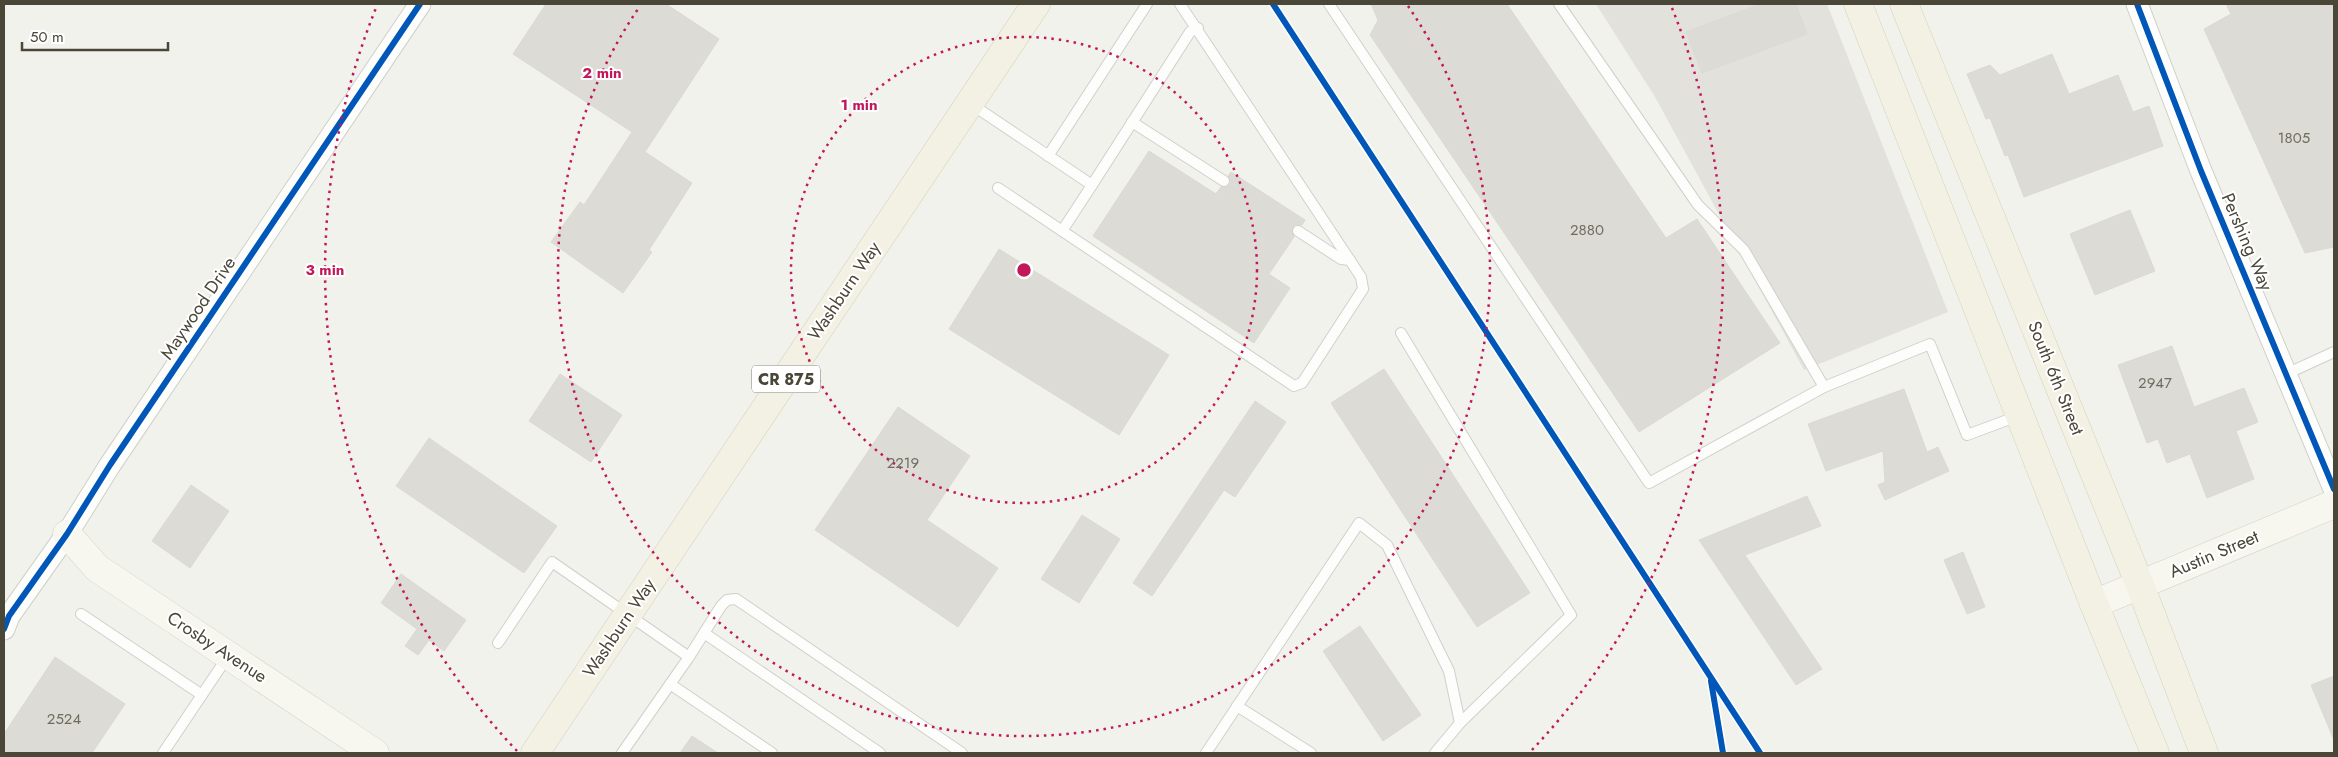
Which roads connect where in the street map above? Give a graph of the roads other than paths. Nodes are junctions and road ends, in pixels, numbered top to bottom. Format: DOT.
graph roads {
  1 [pos="420,4"];
  2 [pos="1036,4"];
  3 [pos="1147,4"];
  4 [pos="1180,4"];
  5 [pos="1329,4"];
  6 [pos="1559,4"];
  7 [pos="1858,4"];
  8 [pos="1904,4"];
  9 [pos="2137,4"];
  10 [pos="1198,28"];
  11 [pos="970,103"];
  12 [pos="1132,122"];
  13 [pos="1048,156"];
  14 [pos="1224,182"];
  15 [pos="1092,185"];
  16 [pos="998,188"];
  17 [pos="1062,231"];
  18 [pos="1298,231"];
  19 [pos="1350,260"];
  20 [pos="1401,333"];
  21 [pos="2334,352"];
  22 [pos="2286,374"];
  23 [pos="1824,387"];
  24 [pos="2020,415"];
  25 [pos="2334,489"];
  26 [pos="2334,504"];
  27 [pos="67,534"];
  28 [pos="2140,584"];
  29 [pos="2094,604"];
  30 [pos="81,614"];
  31 [pos="627,616"];
  32 [pos="4,629"];
  33 [pos="704,633"];
  34 [pos="498,643"];
  35 [pos="229,655"];
  36 [pos="689,657"];
  37 [pos="670,684"];
  38 [pos="202,695"];
  39 [pos="1237,706"];
  40 [pos="1460,723"];
  41 [pos="163,753"];
  42 [pos="374,753"];
  43 [pos="535,753"];
  44 [pos="622,753"];
  45 [pos="772,753"];
  46 [pos="880,753"];
  47 [pos="962,753"];
  48 [pos="1206,753"];
  49 [pos="1311,753"];
  50 [pos="1435,753"];
  51 [pos="2155,753"];
  52 [pos="2204,753"];
  1 -- 27 [label="street, Maywood Drive"];
  2 -- 11 [label="main road, Washburn Way / CR 875"];
  3 -- 13 [label="lane"];
  4 -- 10 [label="lane"];
  5 -- 23 [label="lane"];
  6 -- 23 [label="lane"];
  7 -- 24 [label="main road"];
  8 -- 28 [label="main road, South 6th Street"];
  9 -- 22 [label="street, Pershing Way"];
  10 -- 12 [label="lane"];
  10 -- 19 [label="lane"];
  11 -- 13 [label="lane"];
  11 -- 31 [label="main road, Washburn Way / CR 875"];
  12 -- 14 [label="lane"];
  12 -- 15 [label="lane"];
  13 -- 15 [label="lane"];
  15 -- 17 [label="lane"];
  16 -- 17 [label="lane"];
  17 -- 19 [label="lane"];
  18 -- 19 [label="lane"];
  20 -- 40 [label="lane"];
  21 -- 22 [label="lane"];
  22 -- 25 [label="street, Pershing Way"];
  23 -- 24 [label="lane"];
  24 -- 29 [label="main road"];
  26 -- 28 [label="street, Austin Street"];
  27 -- 32 [label="street, Maywood Drive"];
  27 -- 35 [label="street, Crosby Avenue"];
  28 -- 29 [label="street, Austin Street"];
  28 -- 52 [label="main road, South 6th Street"];
  29 -- 51 [label="main road"];
  30 -- 38 [label="lane"];
  31 -- 34 [label="lane"];
  31 -- 36 [label="lane"];
  31 -- 43 [label="main road, Washburn Way / CR 875"];
  33 -- 36 [label="lane"];
  33 -- 46 [label="lane"];
  33 -- 47 [label="lane"];
  35 -- 38 [label="lane"];
  35 -- 42 [label="street, Crosby Avenue"];
  36 -- 37 [label="lane"];
  37 -- 44 [label="lane"];
  37 -- 45 [label="lane"];
  38 -- 41 [label="lane"];
  39 -- 40 [label="lane"];
  39 -- 48 [label="lane"];
  39 -- 49 [label="lane"];
  40 -- 50 [label="lane"];
}
